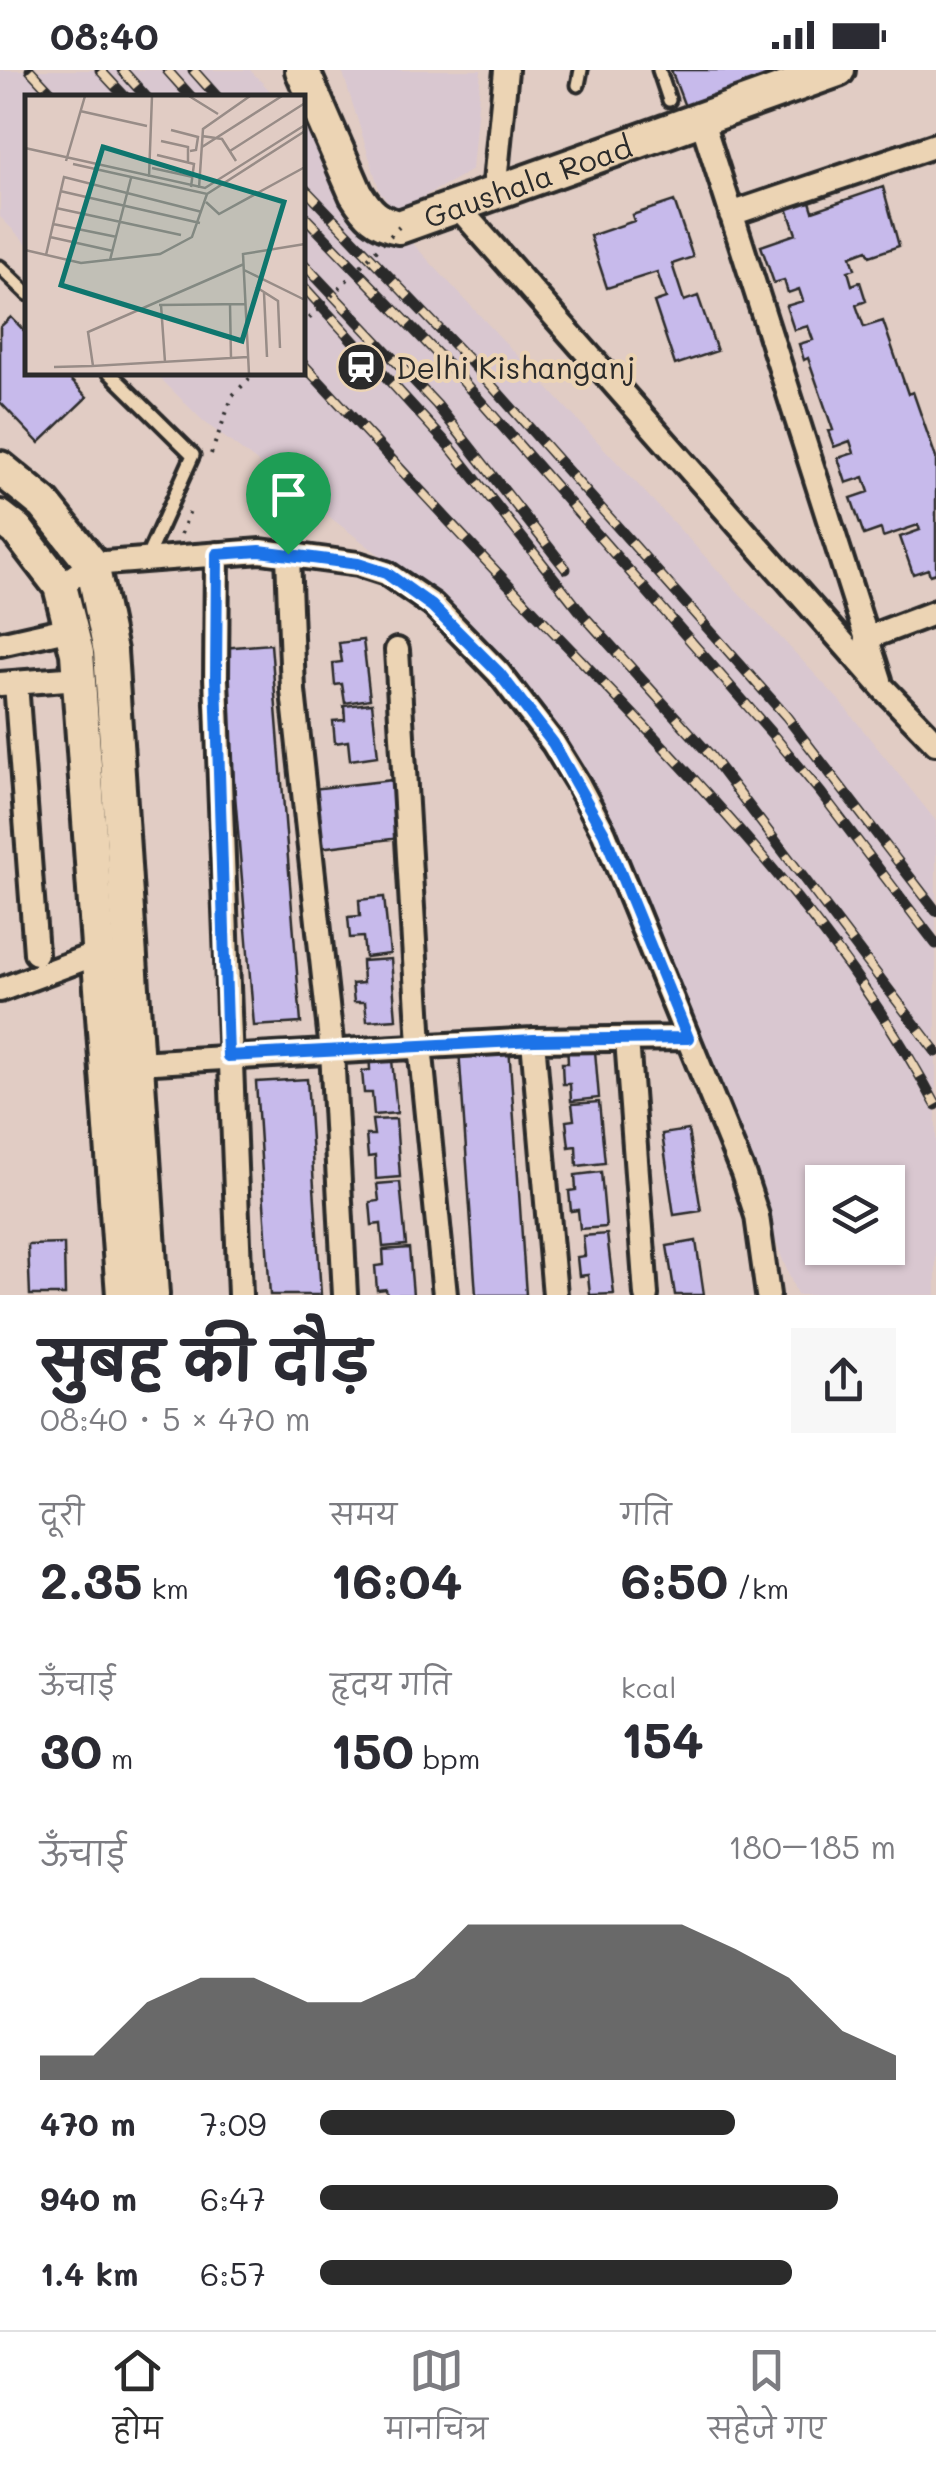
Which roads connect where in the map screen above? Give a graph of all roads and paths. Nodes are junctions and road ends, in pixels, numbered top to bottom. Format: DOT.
graph roads {
  1 [pos="302,70"];
  2 [pos="506,70"];
  3 [pos="581,70"];
  4 [pos="659,70"];
  5 [pos="838,70"];
  6 [pos="578,85"];
  7 [pos="669,100"];
  8 [pos="701,118"];
  9 [pos="936,145"];
  10 [pos="494,192"];
  11 [pos="456,206"];
  12 [pos="731,214"];
  13 [pos="399,227"];
  14 [pos="0,267"];
  15 [pos="25,291"];
  16 [pos="305,323"];
  17 [pos="112,375"];
  18 [pos="253,375"];
  19 [pos="234,395"];
  20 [pos="0,468"];
  21 [pos="0,517"];
  22 [pos="217,554"];
  23 [pos="288,554"];
  24 [pos="148,557"];
  25 [pos="92,564"];
  26 [pos="60,586"];
  27 [pos="936,612"];
  28 [pos="71,628"];
  29 [pos="867,638"];
  30 [pos="0,644"];
  31 [pos="396,650"];
  32 [pos="79,678"];
  33 [pos="8,684"];
  34 [pos="883,688"];
  35 [pos="936,743"];
  36 [pos="36,953"];
  37 [pos="98,954"];
  38 [pos="0,990"];
  39 [pos="688,1038"];
  40 [pos="627,1039"];
  41 [pos="534,1040"];
  42 [pos="420,1045"];
  43 [pos="332,1051"];
  44 [pos="228,1056"];
  45 [pos="137,1063"];
  46 [pos="123,1295"];
  47 [pos="152,1295"];
  48 [pos="240,1295"];
  49 [pos="345,1295"];
  50 [pos="446,1295"];
  51 [pos="555,1295"];
  52 [pos="646,1295"];
  53 [pos="768,1295"];
  1 -- 13 [label="street, Gaushala Road"];
  2 -- 10 [label="street"];
  3 -- 6 [label="lane"];
  4 -- 7 [label="lane"];
  5 -- 8 [label="street, Gaushala Road"];
  8 -- 10 [label="street, Gaushala Road"];
  8 -- 12 [label="street"];
  9 -- 12 [label="street"];
  10 -- 11 [label="street, Gaushala Road"];
  11 -- 13 [label="street, Gaushala Road"];
  11 -- 34 [label="street"];
  12 -- 29 [label="street"];
  13 -- 16 [label="path, bridge"];
  14 -- 15 [label="lane"];
  17 -- 24 [label="lane"];
  18 -- 19 [label="path"];
  20 -- 25 [label="street"];
  21 -- 26 [label="street"];
  22 -- 23 [label="street"];
  22 -- 24 [label="street"];
  22 -- 44 [label="street"];
  23 -- 39 [label="street"];
  23 -- 43 [label="street"];
  24 -- 25 [label="street"];
  25 -- 26 [label="street"];
  25 -- 45 [label="street"];
  26 -- 28 [label="street"];
  27 -- 29 [label="street"];
  28 -- 30 [label="street"];
  28 -- 32 [label="street"];
  29 -- 34 [label="street"];
  31 -- 42 [label="street"];
  32 -- 33 [label="street"];
  32 -- 37 [label="street"];
  33 -- 36 [label="street"];
  34 -- 35 [label="street"];
  37 -- 38 [label="street"];
  37 -- 46 [label="street"];
  39 -- 40 [label="street"];
  39 -- 53 [label="street"];
  40 -- 41 [label="street"];
  40 -- 52 [label="street"];
  41 -- 42 [label="street"];
  41 -- 51 [label="street"];
  42 -- 43 [label="street"];
  42 -- 50 [label="street"];
  43 -- 44 [label="street"];
  43 -- 49 [label="street"];
  44 -- 45 [label="street"];
  44 -- 48 [label="street"];
  45 -- 47 [label="street"];
}
